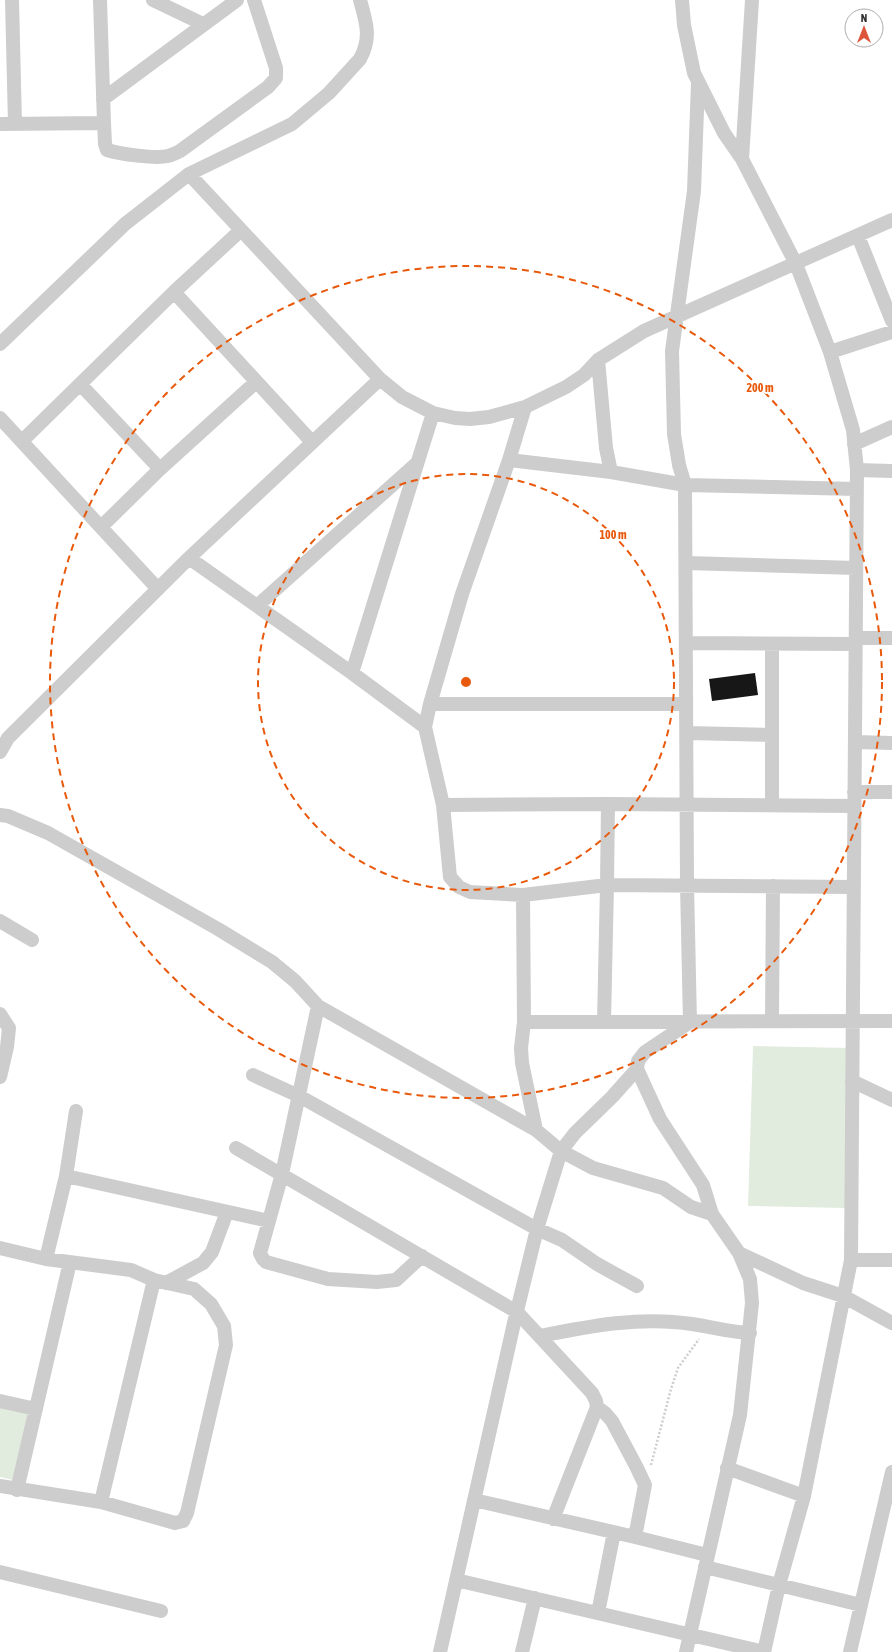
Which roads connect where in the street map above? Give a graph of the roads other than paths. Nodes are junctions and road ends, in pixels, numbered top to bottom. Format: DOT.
graph roads {
  1 [pos="12,0"];
  2 [pos="100,0"];
  3 [pos="153,0"];
  4 [pos="237,0"];
  5 [pos="254,0"];
  6 [pos="360,0"];
  7 [pos="682,0"];
  8 [pos="752,0"];
  9 [pos="203,24"];
  10 [pos="698,81"];
  11 [pos="103,99"];
  12 [pos="104,123"];
  13 [pos="0,124"];
  14 [pos="15,124"];
  15 [pos="742,159"];
  16 [pos="189,174"];
  17 [pos="892,220"];
  18 [pos="240,231"];
  19 [pos="858,236"];
  20 [pos="796,264"];
  21 [pos="174,292"];
  22 [pos="678,315"];
  23 [pos="892,321"];
  24 [pos="892,332"];
  25 [pos="0,344"];
  26 [pos="830,352"];
  27 [pos="598,360"];
  28 [pos="380,379"];
  29 [pos="256,382"];
  30 [pos="80,384"];
  31 [pos="525,407"];
  32 [pos="433,413"];
  33 [pos="0,418"];
  34 [pos="892,427"];
  35 [pos="22,441"];
  36 [pos="312,442"];
  37 [pos="854,444"];
  38 [pos="509,460"];
  39 [pos="417,463"];
  40 [pos="160,469"];
  41 [pos="857,470"];
  42 [pos="892,471"];
  43 [pos="611,472"];
  44 [pos="686,485"];
  45 [pos="857,488"];
  46 [pos="101,527"];
  47 [pos="189,558"];
  48 [pos="686,563"];
  49 [pos="856,568"];
  50 [pos="158,588"];
  51 [pos="257,606"];
  52 [pos="892,638"];
  53 [pos="856,641"];
  54 [pos="686,643"];
  55 [pos="772,644"];
  56 [pos="352,673"];
  57 [pos="430,704"];
  58 [pos="686,704"];
  59 [pos="425,727"];
  60 [pos="687,733"];
  61 [pos="772,736"];
  62 [pos="855,742"];
  63 [pos="892,743"];
  64 [pos="0,752"];
  65 [pos="892,792"];
  66 [pos="854,799"];
  67 [pos="608,804"];
  68 [pos="443,805"];
  69 [pos="687,805"];
  70 [pos="772,805"];
  71 [pos="0,815"];
  72 [pos="608,884"];
  73 [pos="687,885"];
  74 [pos="773,886"];
  75 [pos="854,887"];
  76 [pos="523,895"];
  77 [pos="0,921"];
  78 [pos="32,940"];
  79 [pos="318,1006"];
  80 [pos="0,1014"];
  81 [pos="772,1021"];
  82 [pos="852,1021"];
  83 [pos="892,1021"];
  84 [pos="524,1022"];
  85 [pos="604,1022"];
  86 [pos="690,1022"];
  87 [pos="637,1069"];
  88 [pos="253,1075"];
  89 [pos="0,1077"];
  90 [pos="852,1081"];
  91 [pos="299,1096"];
  92 [pos="892,1100"];
  93 [pos="76,1111"];
  94 [pos="536,1130"];
  95 [pos="236,1148"];
  96 [pos="561,1151"];
  97 [pos="282,1174"];
  98 [pos="66,1176"];
  99 [pos="227,1212"];
  100 [pos="712,1214"];
  101 [pos="269,1221"];
  102 [pos="537,1229"];
  103 [pos="0,1248"];
  104 [pos="739,1253"];
  105 [pos="422,1256"];
  106 [pos="46,1259"];
  107 [pos="851,1260"];
  108 [pos="892,1260"];
  109 [pos="70,1262"];
  110 [pos="160,1281"];
  111 [pos="637,1286"];
  112 [pos="843,1296"];
  113 [pos="517,1312"];
  114 [pos="892,1323"];
  115 [pos="750,1333"];
  116 [pos="540,1336"];
  117 [pos="0,1401"];
  118 [pos="597,1407"];
  119 [pos="36,1409"];
  120 [pos="727,1468"];
  121 [pos="892,1472"];
  122 [pos="0,1486"];
  123 [pos="17,1490"];
  124 [pos="804,1496"];
  125 [pos="474,1500"];
  126 [pos="100,1502"];
  127 [pos="554,1519"];
  128 [pos="614,1532"];
  129 [pos="635,1537"];
  130 [pos="706,1561"];
  131 [pos="0,1572"];
  132 [pos="456,1580"];
  133 [pos="779,1585"];
  134 [pos="535,1598"];
  135 [pos="861,1605"];
  136 [pos="161,1611"];
  137 [pos="598,1613"];
  138 [pos="690,1634"];
  139 [pos="440,1652"];
  140 [pos="522,1652"];
  141 [pos="686,1652"];
  142 [pos="764,1652"];
  143 [pos="850,1652"];
  1 -- 14 [label="street"];
  2 -- 11 [label="street"];
  3 -- 9 [label="street"];
  4 -- 9 [label="street"];
  5 -- 12 [label="street"];
  6 -- 16 [label="street"];
  7 -- 10 [label="street"];
  8 -- 15 [label="street"];
  9 -- 11 [label="street"];
  10 -- 15 [label="street"];
  10 -- 22 [label="street"];
  11 -- 12 [label="street"];
  12 -- 14 [label="street"];
  13 -- 14 [label="street"];
  15 -- 20 [label="street"];
  16 -- 18 [label="street"];
  16 -- 25 [label="street"];
  17 -- 19 [label="street"];
  18 -- 21 [label="street"];
  18 -- 28 [label="street"];
  19 -- 20 [label="street"];
  19 -- 23 [label="street"];
  20 -- 22 [label="street"];
  20 -- 26 [label="street"];
  21 -- 29 [label="street"];
  21 -- 30 [label="street"];
  22 -- 27 [label="street"];
  22 -- 44 [label="street"];
  24 -- 26 [label="street"];
  26 -- 37 [label="street"];
  27 -- 31 [label="street"];
  27 -- 43 [label="street"];
  28 -- 32 [label="street"];
  28 -- 36 [label="street"];
  29 -- 36 [label="street"];
  29 -- 40 [label="street"];
  30 -- 35 [label="street"];
  30 -- 40 [label="street"];
  31 -- 32 [label="street"];
  31 -- 38 [label="street"];
  32 -- 39 [label="street"];
  33 -- 35 [label="street"];
  34 -- 37 [label="street"];
  35 -- 46 [label="street"];
  36 -- 47 [label="street"];
  37 -- 41 [label="street"];
  38 -- 43 [label="street"];
  38 -- 57 [label="street"];
  39 -- 51 [label="street"];
  39 -- 56 [label="street"];
  40 -- 46 [label="street"];
  41 -- 42 [label="street"];
  41 -- 45 [label="street"];
  43 -- 44 [label="street"];
  44 -- 45 [label="street"];
  44 -- 48 [label="street"];
  45 -- 49 [label="street"];
  46 -- 50 [label="street"];
  47 -- 50 [label="street"];
  47 -- 51 [label="street"];
  48 -- 49 [label="street"];
  48 -- 54 [label="street"];
  49 -- 53 [label="street"];
  50 -- 64 [label="street"];
  51 -- 56 [label="street"];
  52 -- 53 [label="street"];
  53 -- 55 [label="street"];
  53 -- 62 [label="street"];
  54 -- 55 [label="street"];
  54 -- 58 [label="street"];
  55 -- 61 [label="street"];
  56 -- 59 [label="street"];
  57 -- 58 [label="street"];
  57 -- 59 [label="street"];
  58 -- 60 [label="street"];
  59 -- 68 [label="street"];
  60 -- 61 [label="street"];
  60 -- 69 [label="street"];
  61 -- 70 [label="street"];
  62 -- 63 [label="street"];
  62 -- 66 [label="street"];
  65 -- 66 [label="street"];
  66 -- 70 [label="street"];
  66 -- 75 [label="street"];
  67 -- 68 [label="street"];
  67 -- 69 [label="street"];
  67 -- 72 [label="street"];
  68 -- 76 [label="street"];
  69 -- 70 [label="street"];
  69 -- 73 [label="street"];
  71 -- 79 [label="street"];
  72 -- 73 [label="street"];
  72 -- 76 [label="street"];
  72 -- 85 [label="street"];
  73 -- 74 [label="street"];
  73 -- 86 [label="street"];
  74 -- 75 [label="street"];
  74 -- 81 [label="street"];
  75 -- 82 [label="street"];
  76 -- 84 [label="street"];
  77 -- 78 [label="street"];
  79 -- 91 [label="street"];
  79 -- 94 [label="street"];
  80 -- 89 [label="street"];
  81 -- 82 [label="street"];
  81 -- 86 [label="street"];
  82 -- 83 [label="street"];
  82 -- 90 [label="street"];
  84 -- 85 [label="street"];
  84 -- 94 [label="street"];
  85 -- 86 [label="street"];
  86 -- 87 [label="street"];
  87 -- 96 [label="street"];
  87 -- 100 [label="street"];
  88 -- 91 [label="street"];
  90 -- 92 [label="street"];
  90 -- 107 [label="street"];
  91 -- 97 [label="street"];
  91 -- 102 [label="street"];
  93 -- 98 [label="street"];
  94 -- 96 [label="street"];
  95 -- 97 [label="street"];
  96 -- 100 [label="street"];
  96 -- 102 [label="street"];
  97 -- 101 [label="street"];
  97 -- 105 [label="street"];
  98 -- 99 [label="street"];
  98 -- 106 [label="street"];
  99 -- 101 [label="street"];
  99 -- 110 [label="street"];
  100 -- 104 [label="street"];
  101 -- 105 [label="street"];
  102 -- 111 [label="street"];
  102 -- 113 [label="street"];
  103 -- 106 [label="street"];
  104 -- 112 [label="street"];
  104 -- 115 [label="street"];
  105 -- 113 [label="street"];
  106 -- 109 [label="street"];
  107 -- 108 [label="street"];
  107 -- 112 [label="street"];
  109 -- 110 [label="street"];
  109 -- 119 [label="street"];
  110 -- 126 [label="street"];
  110 -- 126 [label="street"];
  112 -- 114 [label="street"];
  112 -- 124 [label="street"];
  113 -- 116 [label="street"];
  113 -- 125 [label="street"];
  115 -- 116 [label="street"];
  115 -- 120 [label="street"];
  116 -- 118 [label="street"];
  117 -- 119 [label="street"];
  118 -- 127 [label="street"];
  118 -- 129 [label="street"];
  119 -- 123 [label="street"];
  120 -- 124 [label="street"];
  120 -- 130 [label="street"];
  121 -- 135 [label="street"];
  122 -- 123 [label="street"];
  123 -- 126 [label="street"];
  124 -- 133 [label="street"];
  125 -- 127 [label="street"];
  125 -- 132 [label="street"];
  127 -- 128 [label="street"];
  128 -- 129 [label="street"];
  128 -- 137 [label="street"];
  129 -- 130 [label="street"];
  130 -- 133 [label="street"];
  130 -- 138 [label="street"];
  131 -- 136 [label="street"];
  132 -- 134 [label="street"];
  132 -- 139 [label="street"];
  133 -- 135 [label="street"];
  133 -- 142 [label="street"];
  134 -- 137 [label="street"];
  134 -- 140 [label="street"];
  135 -- 143 [label="street"];
  137 -- 138 [label="street"];
  138 -- 141 [label="street"];
  138 -- 142 [label="street"];
}
